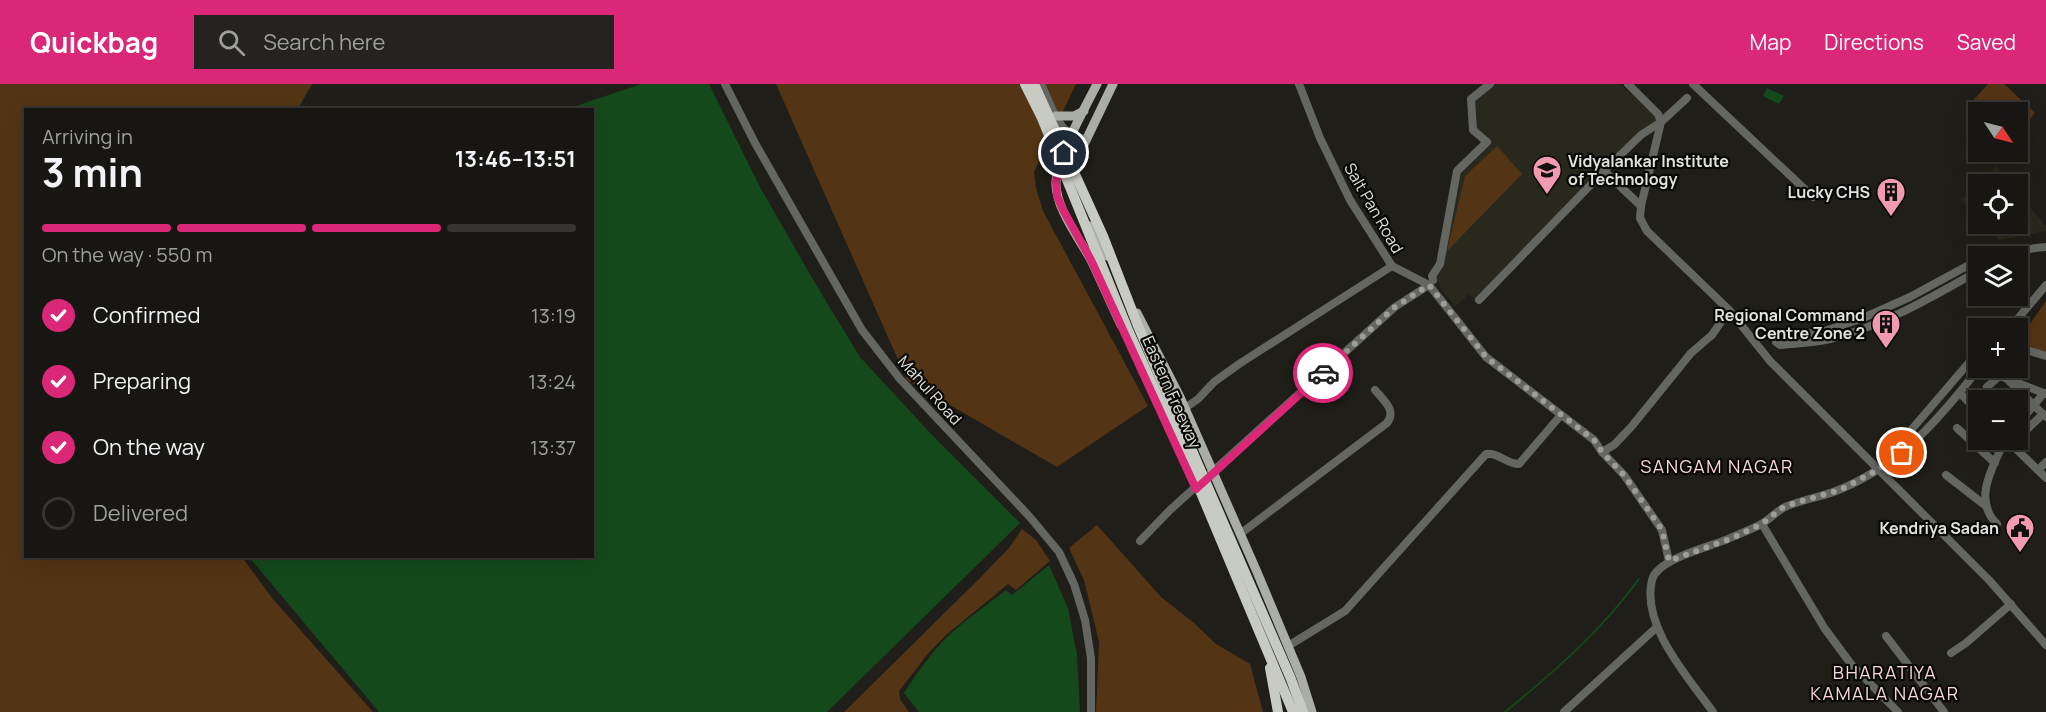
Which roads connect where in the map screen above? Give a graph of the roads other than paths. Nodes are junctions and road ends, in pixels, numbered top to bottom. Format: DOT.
graph roads {
  1 [pos="725,84"];
  2 [pos="1020,84"];
  3 [pos="1025,84"];
  4 [pos="1034,84"];
  5 [pos="1041,84"];
  6 [pos="1097,84"];
  7 [pos="1113,84"];
  8 [pos="1299,84"];
  9 [pos="1490,84"];
  10 [pos="1628,84"];
  11 [pos="1693,84"];
  12 [pos="1686,98"];
  13 [pos="1084,111"];
  14 [pos="1056,116"];
  15 [pos="1661,122"];
  16 [pos="1072,136"];
  17 [pos="1086,139"];
  18 [pos="1064,153"];
  19 [pos="1078,157"];
  20 [pos="1604,171"];
  21 [pos="1814,197"];
  22 [pos="1641,206"];
  23 [pos="2046,247"];
  24 [pos="2028,251"];
  25 [pos="1968,265"];
  26 [pos="1392,266"];
  27 [pos="1968,277"];
  28 [pos="1431,282"];
  29 [pos="2046,285"];
  30 [pos="1479,300"];
  31 [pos="1729,310"];
  32 [pos="1882,310"];
  33 [pos="2018,318"];
  34 [pos="1885,319"];
  35 [pos="2028,351"];
  36 [pos="2046,356"];
  37 [pos="1968,364"];
  38 [pos="1971,378"];
  39 [pos="1998,378"];
  40 [pos="2004,378"];
  41 [pos="2009,381"];
  42 [pos="1987,387"];
  43 [pos="1375,390"];
  44 [pos="1959,393"];
  45 [pos="2045,394"];
  46 [pos="1968,402"];
  47 [pos="2034,406"];
  48 [pos="1185,408"];
  49 [pos="2028,413"];
  50 [pos="1561,415"];
  51 [pos="2044,415"];
  52 [pos="1957,428"];
  53 [pos="2028,429"];
  54 [pos="2002,450"];
  55 [pos="2018,450"];
  56 [pos="1602,452"];
  57 [pos="1892,460"];
  58 [pos="2046,462"];
  59 [pos="1995,463"];
  60 [pos="1878,470"];
  61 [pos="2038,470"];
  62 [pos="1212,473"];
  63 [pos="1946,475"];
  64 [pos="2046,478"];
  65 [pos="1196,489"];
  66 [pos="1986,506"];
  67 [pos="1762,524"];
  68 [pos="1998,524"];
  69 [pos="1240,534"];
  70 [pos="1140,541"];
  71 [pos="1669,561"];
  72 [pos="2011,604"];
  73 [pos="1658,627"];
  74 [pos="1886,636"];
  75 [pos="1269,640"];
  76 [pos="2046,645"];
  77 [pos="1288,646"];
  78 [pos="1951,652"];
  79 [pos="1090,712"];
  80 [pos="1278,712"];
  81 [pos="1294,712"];
  82 [pos="1302,712"];
  83 [pos="1312,712"];
  84 [pos="1564,712"];
  85 [pos="1713,712"];
  86 [pos="1898,712"];
  87 [pos="1944,712"];
  1 -- 79 [label="street, Mahul Road"];
  2 -- 18 [label="street"];
  3 -- 81 [label="highway, Eastern Freeway"];
  4 -- 82 [label="highway, Eastern Freeway"];
  5 -- 14 [label="street"];
  6 -- 13 [label="main road"];
  7 -- 17 [label="main road"];
  8 -- 26 [label="street, Salt Pan Road"];
  9 -- 28 [label="street"];
  10 -- 15 [label="street"];
  11 -- 21 [label="street"];
  12 -- 15 [label="street"];
  13 -- 14 [label="main road"];
  13 -- 16 [label="main road"];
  14 -- 16 [label="street"];
  15 -- 20 [label="street"];
  15 -- 22 [label="street"];
  16 -- 17 [label="street"];
  16 -- 18 [label="main road"];
  17 -- 19 [label="main road"];
  18 -- 19 [label="street"];
  18 -- 65 [label="main road"];
  19 -- 48 [label="main road"];
  20 -- 22 [label="street"];
  20 -- 30 [label="street"];
  22 -- 31 [label="street"];
  23 -- 24 [label="street"];
  25 -- 32 [label="street"];
  26 -- 28 [label="street, Salt Pan Road"];
  26 -- 48 [label="street"];
  27 -- 34 [label="street"];
  28 -- 50 [label="street, Salt Pan Road"];
  28 -- 62 [label="street"];
  29 -- 33 [label="street"];
  31 -- 56 [label="street"];
  31 -- 60 [label="street"];
  32 -- 34 [label="street"];
  32 -- 34 [label="street"];
  35 -- 36 [label="street"];
  37 -- 57 [label="street"];
  38 -- 44 [label="street"];
  39 -- 42 [label="street"];
  40 -- 41 [label="street"];
  41 -- 45 [label="street"];
  41 -- 47 [label="street"];
  43 -- 69 [label="street"];
  44 -- 46 [label="street"];
  44 -- 57 [label="street"];
  45 -- 47 [label="street"];
  47 -- 49 [label="street"];
  47 -- 51 [label="street"];
  48 -- 62 [label="main road"];
  50 -- 56 [label="street, Salt Pan Road"];
  50 -- 77 [label="street"];
  51 -- 53 [label="street"];
  52 -- 59 [label="street"];
  54 -- 59 [label="street"];
  55 -- 61 [label="street"];
  56 -- 71 [label="street, Salt Pan Road"];
  57 -- 60 [label="street"];
  58 -- 61 [label="street"];
  59 -- 66 [label="street"];
  60 -- 67 [label="street"];
  60 -- 72 [label="street"];
  61 -- 64 [label="street"];
  62 -- 65 [label="street"];
  62 -- 69 [label="main road"];
  63 -- 66 [label="street"];
  65 -- 70 [label="street"];
  65 -- 75 [label="main road"];
  66 -- 68 [label="street"];
  67 -- 71 [label="street"];
  67 -- 86 [label="street"];
  69 -- 77 [label="main road"];
  71 -- 73 [label="street"];
  72 -- 76 [label="street"];
  72 -- 78 [label="street"];
  73 -- 84 [label="street"];
  73 -- 85 [label="street"];
  74 -- 87 [label="street"];
  75 -- 80 [label="highway"];
  75 -- 81 [label="main road"];
  77 -- 83 [label="main road"];
}
